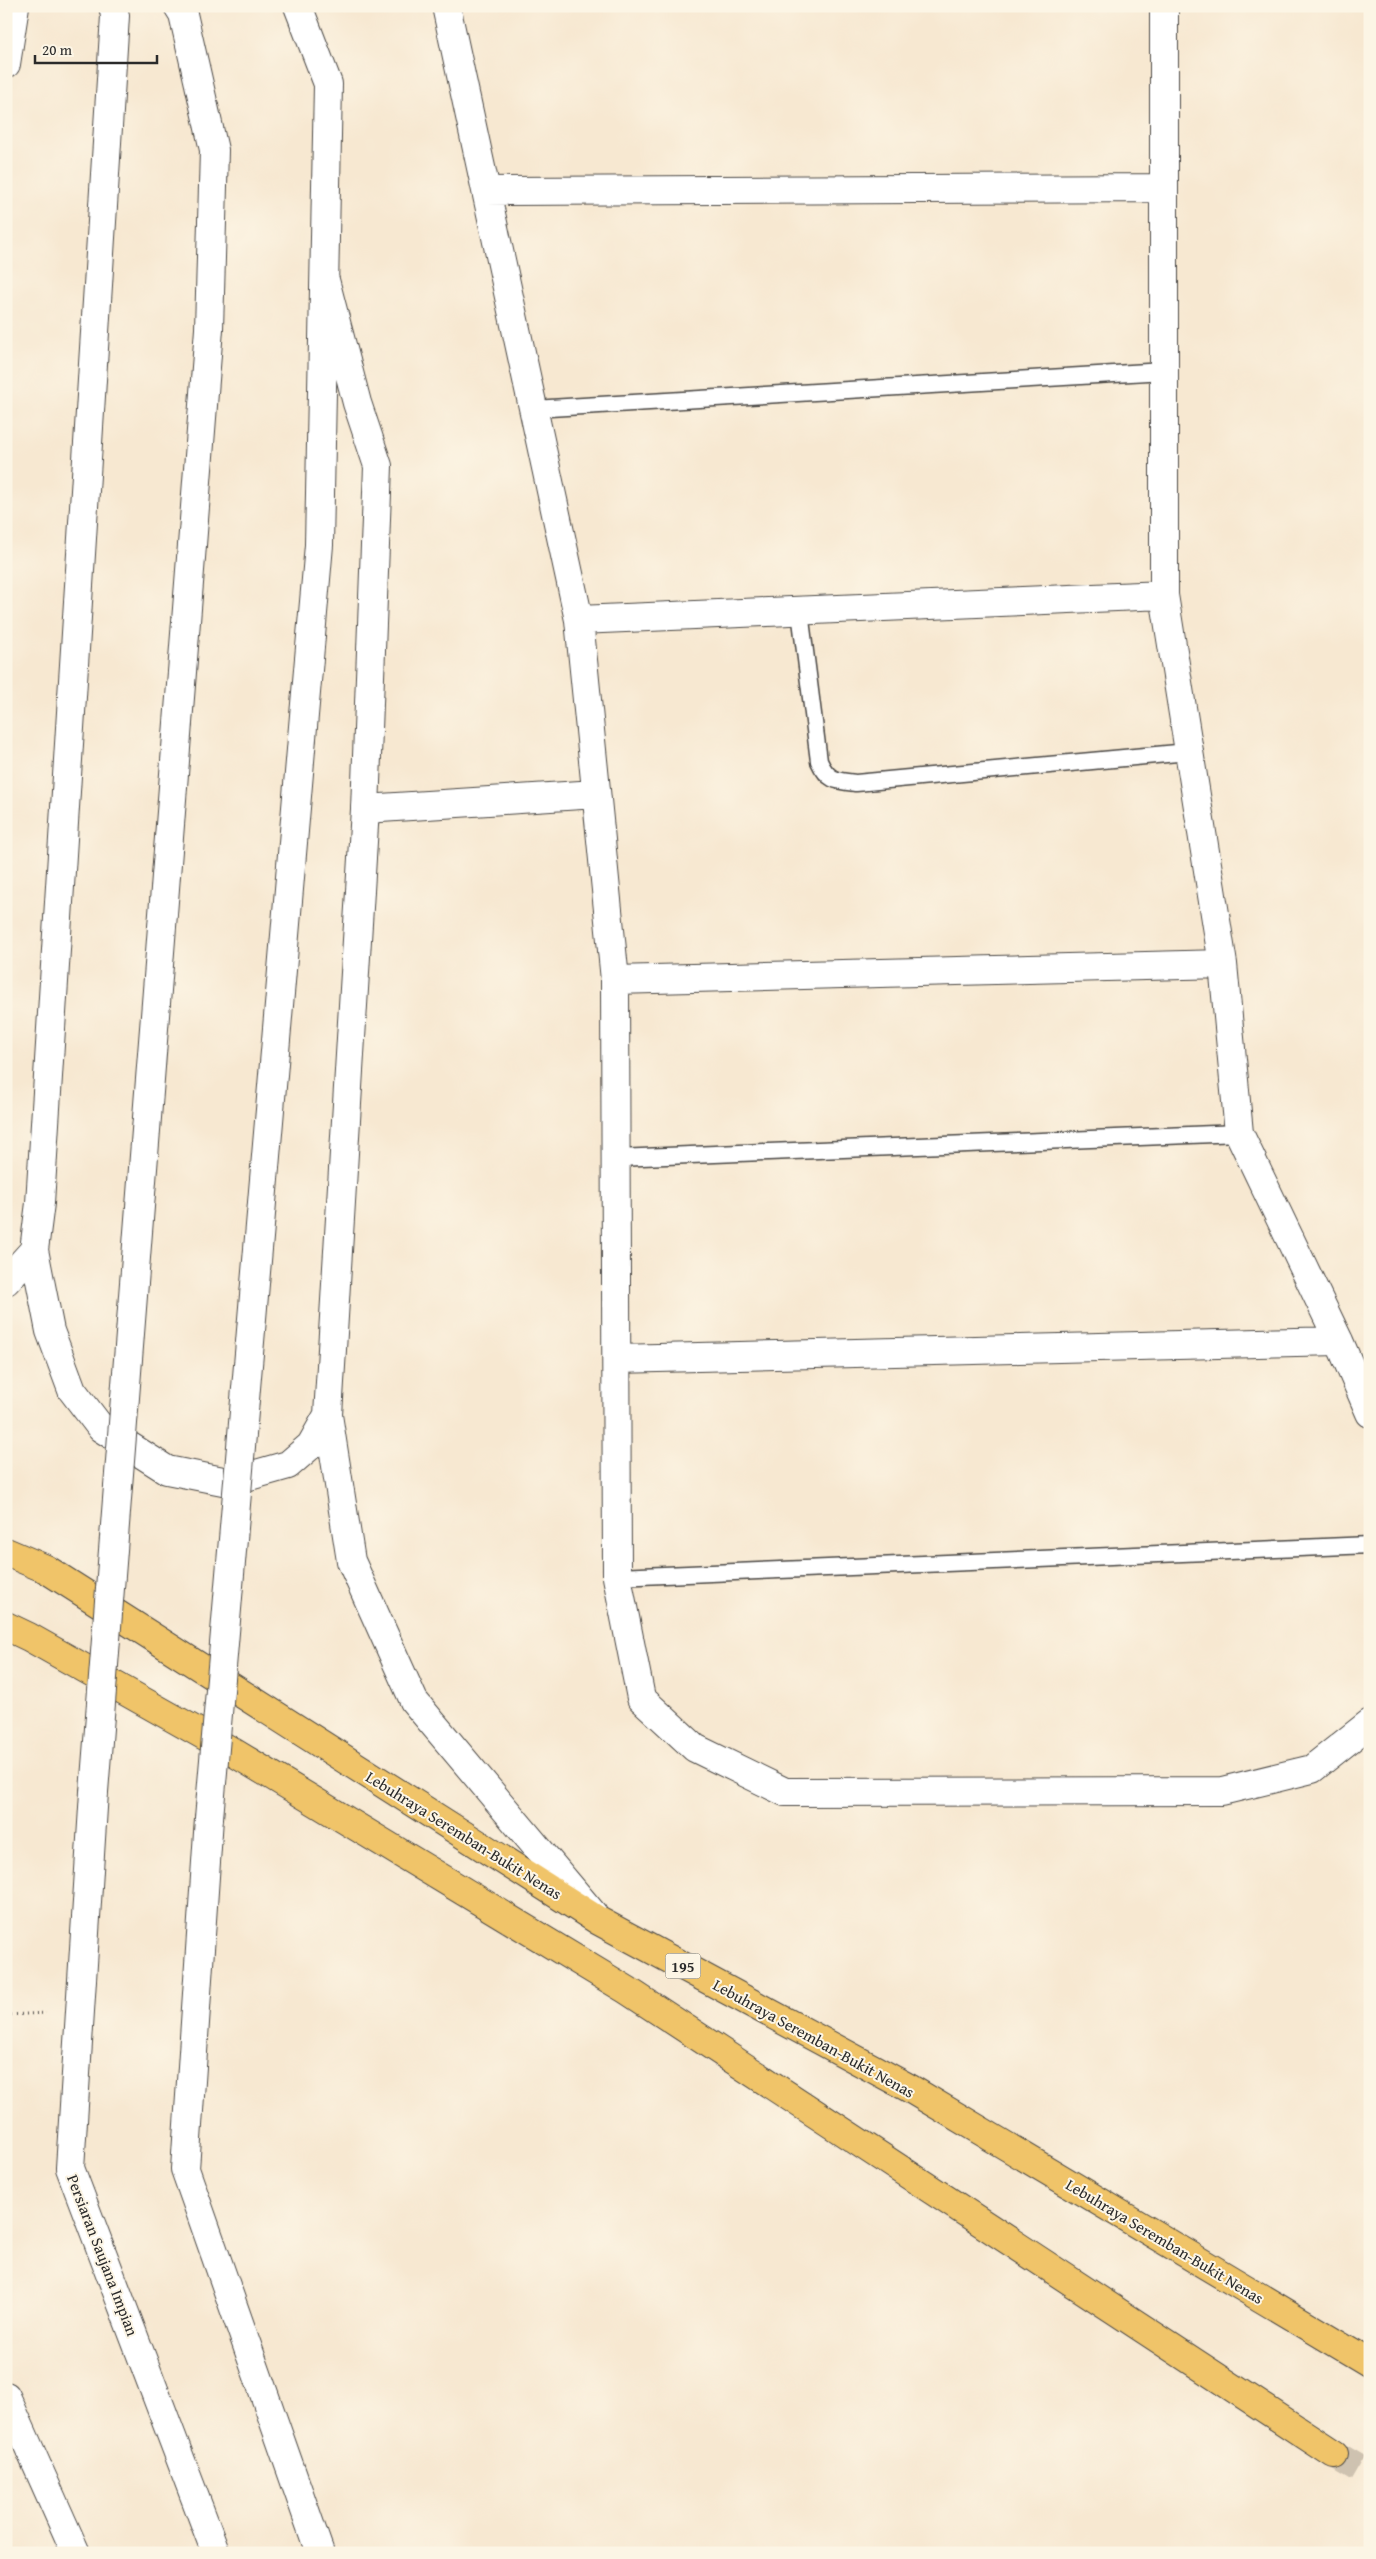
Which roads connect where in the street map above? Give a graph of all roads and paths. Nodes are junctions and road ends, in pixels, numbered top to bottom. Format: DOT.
graph roads {
  1 [pos="15,6"];
  2 [pos="113,6"];
  3 [pos="178,6"];
  4 [pos="298,6"];
  5 [pos="446,6"];
  6 [pos="1164,6"];
  7 [pos="6,64"];
  8 [pos="1164,188"];
  9 [pos="486,191"];
  10 [pos="325,280"];
  11 [pos="1164,371"];
  12 [pos="533,409"];
  13 [pos="1164,594"];
  14 [pos="800,612"];
  15 [pos="579,620"];
  16 [pos="1188,752"];
  17 [pos="596,794"];
  18 [pos="364,809"];
  19 [pos="1223,964"];
  20 [pos="615,980"];
  21 [pos="1239,1133"];
  22 [pos="617,1158"];
  23 [pos="34,1250"];
  24 [pos="6,1281"];
  25 [pos="1339,1342"];
  26 [pos="617,1359"];
  27 [pos="1370,1413"];
  28 [pos="328,1415"];
  29 [pos="1370,1546"];
  30 [pos="6,1552"];
  31 [pos="617,1577"];
  32 [pos="6,1626"];
  33 [pos="1370,1723"];
  34 [pos="599,1921"];
  35 [pos="1370,2363"];
  36 [pos="6,2396"];
  37 [pos="1334,2454"];
  38 [pos="76,2553"];
  39 [pos="216,2553"];
  40 [pos="320,2553"];
  1 -- 7 [label="street"];
  2 -- 23 [label="street"];
  3 -- 39 [label="street, Persiaran Saujana Impian, bridge"];
  4 -- 10 [label="street"];
  5 -- 9 [label="street"];
  6 -- 8 [label="street"];
  8 -- 9 [label="street"];
  8 -- 11 [label="street"];
  9 -- 12 [label="street"];
  10 -- 18 [label="street"];
  10 -- 40 [label="street, bridge"];
  11 -- 12 [label="lane"];
  11 -- 13 [label="street"];
  12 -- 15 [label="street"];
  13 -- 14 [label="street"];
  13 -- 16 [label="street"];
  14 -- 15 [label="street"];
  14 -- 16 [label="lane"];
  15 -- 17 [label="street"];
  16 -- 19 [label="street"];
  17 -- 18 [label="street"];
  17 -- 20 [label="street"];
  18 -- 28 [label="street"];
  19 -- 20 [label="street"];
  19 -- 21 [label="street"];
  20 -- 22 [label="street"];
  21 -- 22 [label="lane"];
  21 -- 25 [label="street"];
  22 -- 26 [label="street"];
  23 -- 24 [label="street"];
  23 -- 28 [label="street"];
  25 -- 26 [label="street"];
  25 -- 27 [label="street"];
  26 -- 31 [label="street"];
  28 -- 34 [label="street"];
  29 -- 31 [label="lane"];
  30 -- 34 [label="highway, Lebuhraya Seremban-Bukit Nenas / 195"];
  31 -- 33 [label="street"];
  32 -- 37 [label="highway"];
  34 -- 35 [label="highway, Lebuhraya Seremban-Bukit Nenas / 195"];
  36 -- 38 [label="street"];
}
